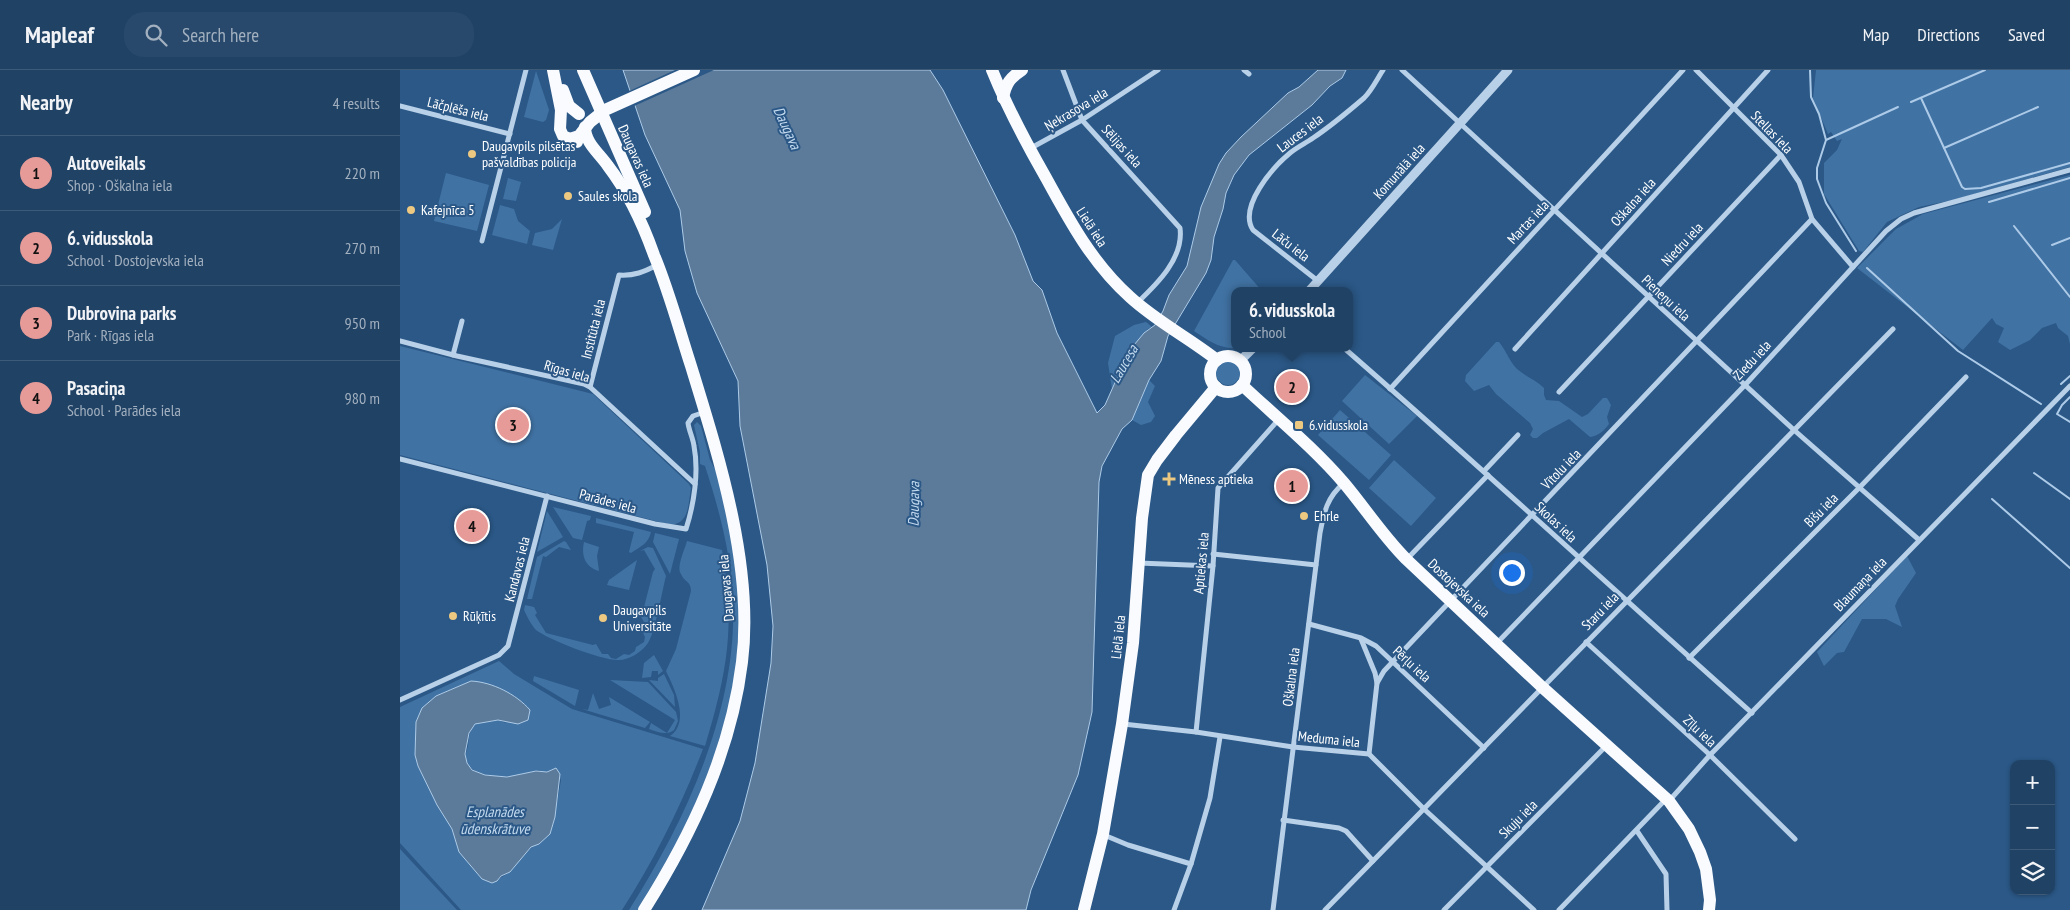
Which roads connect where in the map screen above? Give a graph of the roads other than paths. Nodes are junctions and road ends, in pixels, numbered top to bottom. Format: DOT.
graph roads {
  1 [pos="526,70"];
  2 [pos="554,70"];
  3 [pos="583,70"];
  4 [pos="694,70"];
  5 [pos="992,70"];
  6 [pos="1022,70"];
  7 [pos="1063,70"];
  8 [pos="1158,70"];
  9 [pos="1244,70"];
  10 [pos="1384,70"];
  11 [pos="1402,70"];
  12 [pos="1508,70"];
  13 [pos="1682,70"];
  14 [pos="1696,70"];
  15 [pos="1768,70"];
  16 [pos="1249,74"];
  17 [pos="1003,98"];
  18 [pos="400,106"];
  19 [pos="1734,109"];
  20 [pos="599,113"];
  21 [pos="579,114"];
  22 [pos="1082,120"];
  23 [pos="560,123"];
  24 [pos="1460,124"];
  25 [pos="585,127"];
  26 [pos="510,134"];
  27 [pos="570,139"];
  28 [pos="1030,149"];
  29 [pos="1781,155"];
  30 [pos="2070,170"];
  31 [pos="618,182"];
  32 [pos="1554,211"];
  33 [pos="1812,219"];
  34 [pos="1251,225"];
  35 [pos="482,241"];
  36 [pos="1601,254"];
  37 [pos="656,260"];
  38 [pos="1853,267"];
  39 [pos="1318,281"];
  40 [pos="1313,287"];
  41 [pos="1650,296"];
  42 [pos="1137,303"];
  43 [pos="462,320"];
  44 [pos="1893,329"];
  45 [pos="400,341"];
  46 [pos="1697,342"];
  47 [pos="1515,349"];
  48 [pos="1249,352"];
  49 [pos="1348,352"];
  50 [pos="453,355"];
  51 [pos="1217,360"];
  52 [pos="1240,361"];
  53 [pos="1966,377"];
  54 [pos="1242,385"];
  55 [pos="1745,385"];
  56 [pos="2070,386"];
  57 [pos="1216,387"];
  58 [pos="590,388"];
  59 [pos="1390,389"];
  60 [pos="1560,392"];
  61 [pos="706,412"];
  62 [pos="1279,419"];
  63 [pos="1794,430"];
  64 [pos="1518,435"];
  65 [pos="400,459"];
  66 [pos="1486,473"];
  67 [pos="1344,483"];
  68 [pos="695,484"];
  69 [pos="1859,488"];
  70 [pos="547,496"];
  71 [pos="1532,515"];
  72 [pos="1918,539"];
  73 [pos="1213,554"];
  74 [pos="1578,557"];
  75 [pos="1406,559"];
  76 [pos="1139,564"];
  77 [pos="1316,565"];
  78 [pos="1213,566"];
  79 [pos="1626,601"];
  80 [pos="1451,602"];
  81 [pos="1309,624"];
  82 [pos="1361,638"];
  83 [pos="1586,642"];
  84 [pos="1496,644"];
  85 [pos="1689,658"];
  86 [pos="1393,661"];
  87 [pos="1377,683"];
  88 [pos="1542,687"];
  89 [pos="400,700"];
  90 [pos="1752,713"];
  91 [pos="1122,724"];
  92 [pos="1196,732"];
  93 [pos="1220,737"];
  94 [pos="1607,745"];
  95 [pos="1293,747"];
  96 [pos="1484,748"];
  97 [pos="1369,754"];
  98 [pos="1710,755"];
  99 [pos="1667,800"];
  100 [pos="1424,809"];
  101 [pos="1284,820"];
  102 [pos="1637,831"];
  103 [pos="1103,834"];
  104 [pos="1795,839"];
  105 [pos="1373,861"];
  106 [pos="1192,864"];
  107 [pos="1488,866"];
  108 [pos="644,910"];
  109 [pos="1084,910"];
  110 [pos="1174,910"];
  111 [pos="1273,910"];
  112 [pos="1325,910"];
  113 [pos="1444,910"];
  114 [pos="1534,910"];
  115 [pos="1559,910"];
  116 [pos="1667,910"];
  117 [pos="1709,910"];
  1 -- 26 [label="street"];
  2 -- 21 [label="main road, Daugavas iela"];
  2 -- 23 [label="main road, Daugavas iela"];
  3 -- 37 [label="main road, Daugavas iela"];
  4 -- 20 [label="main road"];
  5 -- 17 [label="main road, Lielā iela"];
  6 -- 17 [label="main road"];
  7 -- 22 [label="street, Sēlijas iela"];
  8 -- 22 [label="street, Ņekrasova iela"];
  9 -- 16 [label="street"];
  10 -- 34 [label="street, Lauces iela"];
  11 -- 24 [label="street, Pieneņu iela"];
  12 -- 24 [label="street, Komunālā iela"];
  13 -- 32 [label="street, Martas iela"];
  14 -- 19 [label="street, Stellas iela"];
  15 -- 19 [label="street, Oškalna iela"];
  17 -- 28 [label="main road, Lielā iela"];
  18 -- 26 [label="street, Lāčplēša iela"];
  19 -- 29 [label="street, Stellas iela"];
  19 -- 36 [label="street, Oškalna iela"];
  20 -- 21 [label="main road"];
  20 -- 25 [label="main road"];
  21 -- 23 [label="main road"];
  22 -- 28 [label="street, Ņekrasova iela"];
  22 -- 42 [label="street, Sēlijas iela"];
  23 -- 27 [label="main road, Daugavas iela"];
  24 -- 32 [label="street, Pieneņu iela"];
  24 -- 39 [label="street, Komunālā iela"];
  25 -- 27 [label="main road"];
  25 -- 31 [label="main road, Daugavas iela"];
  26 -- 35 [label="street"];
  27 -- 31 [label="main road, Daugavas iela"];
  28 -- 42 [label="main road, Lielā iela"];
  29 -- 33 [label="street, Stellas iela"];
  29 -- 41 [label="street, Niedru iela"];
  30 -- 38 [label="street, Ziedu iela"];
  31 -- 37 [label="main road, Daugavas iela"];
  32 -- 36 [label="street, Pieneņu iela"];
  32 -- 59 [label="street, Martas iela"];
  33 -- 38 [label="street, Stellas iela"];
  33 -- 46 [label="street, Vītolu iela"];
  34 -- 39 [label="street, Lāču iela"];
  36 -- 41 [label="street, Pieneņu iela"];
  36 -- 47 [label="street, Oškalna iela"];
  37 -- 58 [label="street, Institūta iela"];
  37 -- 61 [label="main road, Daugavas iela"];
  38 -- 55 [label="street, Ziedu iela"];
  39 -- 40 [label="street, Komunālā iela"];
  41 -- 46 [label="street, Pieneņu iela"];
  41 -- 60 [label="street, Niedru iela"];
  42 -- 51 [label="main road, Lielā iela"];
  43 -- 50 [label="street"];
  44 -- 63 [label="street, Staru iela"];
  45 -- 50 [label="street, Rīgas iela"];
  46 -- 55 [label="street, Pieneņu iela"];
  46 -- 71 [label="street, Vītolu iela"];
  48 -- 52 [label="street"];
  49 -- 59 [label="street, Skolas iela"];
  50 -- 58 [label="street, Rīgas iela"];
  51 -- 52 [label="main road"];
  51 -- 57 [label="main road"];
  52 -- 54 [label="main road"];
  53 -- 69 [label="street, Bišu iela"];
  54 -- 57 [label="main road"];
  54 -- 62 [label="main road, Dostojevska iela"];
  55 -- 63 [label="street, Pieneņu iela"];
  55 -- 74 [label="street, Ziedu iela"];
  56 -- 72 [label="street, Blaumaņa iela"];
  57 -- 76 [label="main road, Lielā iela"];
  58 -- 68 [label="street, Rīgas iela"];
  59 -- 66 [label="street, Skolas iela"];
  61 -- 68 [label="street, Parādes iela"];
  61 -- 108 [label="main road, Daugavas iela"];
  62 -- 67 [label="main road, Dostojevska iela"];
  62 -- 73 [label="street, Aptiekas iela"];
  63 -- 69 [label="street, Pieneņu iela"];
  63 -- 79 [label="street, Staru iela"];
  64 -- 66 [label="street"];
  65 -- 70 [label="street, Parādes iela"];
  66 -- 71 [label="street, Skolas iela"];
  66 -- 75 [label="street"];
  67 -- 75 [label="main road, Dostojevska iela"];
  67 -- 77 [label="street, Oškalna iela"];
  68 -- 70 [label="street, Parādes iela"];
  69 -- 72 [label="street, Pieneņu iela"];
  69 -- 85 [label="street, Bišu iela"];
  70 -- 89 [label="street, Kandavas iela"];
  71 -- 74 [label="street, Skolas iela"];
  71 -- 80 [label="street, Vītolu iela"];
  72 -- 90 [label="street, Blaumaņa iela"];
  73 -- 77 [label="street"];
  73 -- 78 [label="street, Aptiekas iela"];
  74 -- 79 [label="street, Skolas iela"];
  74 -- 84 [label="street, Ziedu iela"];
  75 -- 80 [label="main road, Dostojevska iela"];
  76 -- 78 [label="street"];
  76 -- 91 [label="main road, Lielā iela"];
  77 -- 81 [label="street, Oškalna iela"];
  78 -- 92 [label="street, Aptiekas iela"];
  79 -- 83 [label="street, Staru iela"];
  79 -- 85 [label="street, Skolas iela"];
  80 -- 84 [label="main road, Dostojevska iela"];
  80 -- 86 [label="street, Vītolu iela"];
  81 -- 82 [label="street, Pērļu iela"];
  81 -- 95 [label="street, Oškalna iela"];
  82 -- 86 [label="street, Pērļu iela"];
  82 -- 87 [label="street"];
  83 -- 88 [label="street, Staru iela"];
  83 -- 98 [label="street, Zīļu iela"];
  84 -- 88 [label="main road, Dostojevska iela"];
  85 -- 90 [label="street, Skolas iela"];
  86 -- 87 [label="street, Vītolu iela"];
  86 -- 96 [label="street, Pērļu iela"];
  87 -- 97 [label="street, Vītolu iela"];
  88 -- 94 [label="main road, Dostojevska iela"];
  88 -- 96 [label="street, Staru iela"];
  90 -- 98 [label="street, Blaumaņa iela"];
  91 -- 92 [label="street, Meduma iela"];
  91 -- 103 [label="main road, Lielā iela"];
  92 -- 93 [label="street, Meduma iela"];
  93 -- 95 [label="street, Meduma iela"];
  93 -- 106 [label="street"];
  94 -- 99 [label="main road, Dostojevska iela"];
  94 -- 107 [label="street, Skuju iela"];
  95 -- 97 [label="street, Meduma iela"];
  95 -- 101 [label="street, Oškalna iela"];
  96 -- 100 [label="street, Staru iela"];
  97 -- 100 [label="street, Meduma iela"];
  98 -- 99 [label="street, Blaumaņa iela"];
  98 -- 104 [label="street, Zīļu iela"];
  99 -- 102 [label="street, Blaumaņa iela"];
  99 -- 117 [label="main road, Dostojevska iela"];
  100 -- 105 [label="street, Staru iela"];
  100 -- 107 [label="street, Meduma iela"];
  101 -- 105 [label="street"];
  101 -- 111 [label="street, Oškalna iela"];
  102 -- 115 [label="street, Blaumaņa iela"];
  102 -- 116 [label="street"];
  103 -- 106 [label="street"];
  103 -- 109 [label="main road, Lielā iela"];
  105 -- 112 [label="street, Staru iela"];
  106 -- 110 [label="street"];
  107 -- 113 [label="street, Skuju iela"];
  107 -- 114 [label="street, Meduma iela"];
}
